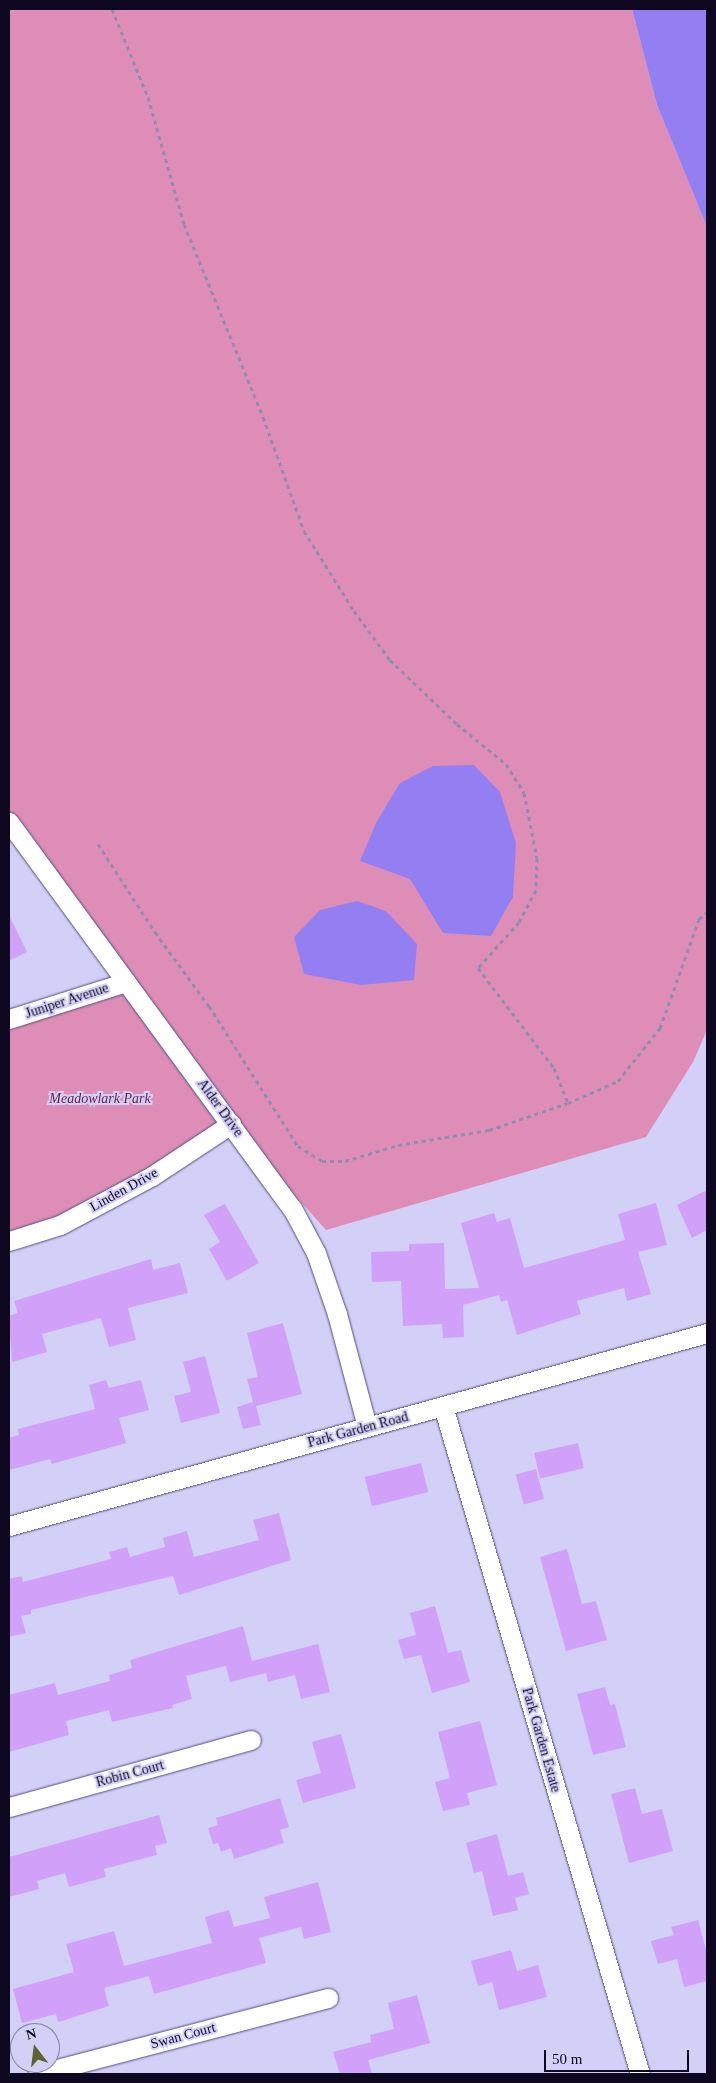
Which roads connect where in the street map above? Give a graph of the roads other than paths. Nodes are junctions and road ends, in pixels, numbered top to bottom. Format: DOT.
graph roads {
  1 [pos="9,822"];
  2 [pos="126,982"];
  3 [pos="9,1019"];
  4 [pos="231,1124"];
  5 [pos="9,1241"];
  6 [pos="707,1333"];
  7 [pos="443,1406"];
  8 [pos="367,1427"];
  9 [pos="9,1526"];
  10 [pos="251,1740"];
  11 [pos="9,1807"];
  12 [pos="328,1998"];
  13 [pos="38,2074"];
  14 [pos="640,2074"];
  1 -- 2 [label="street, Alder Drive"];
  2 -- 3 [label="street, Juniper Avenue"];
  2 -- 4 [label="street, Alder Drive"];
  4 -- 5 [label="street, Linden Drive"];
  4 -- 8 [label="street, Alder Drive"];
  6 -- 7 [label="street, Park Garden Road"];
  7 -- 8 [label="street, Park Garden Road"];
  7 -- 14 [label="street, Park Garden Estate"];
  8 -- 9 [label="street, Park Garden Road"];
  10 -- 11 [label="street, Robin Court"];
  12 -- 13 [label="street, Swan Court"];
}
